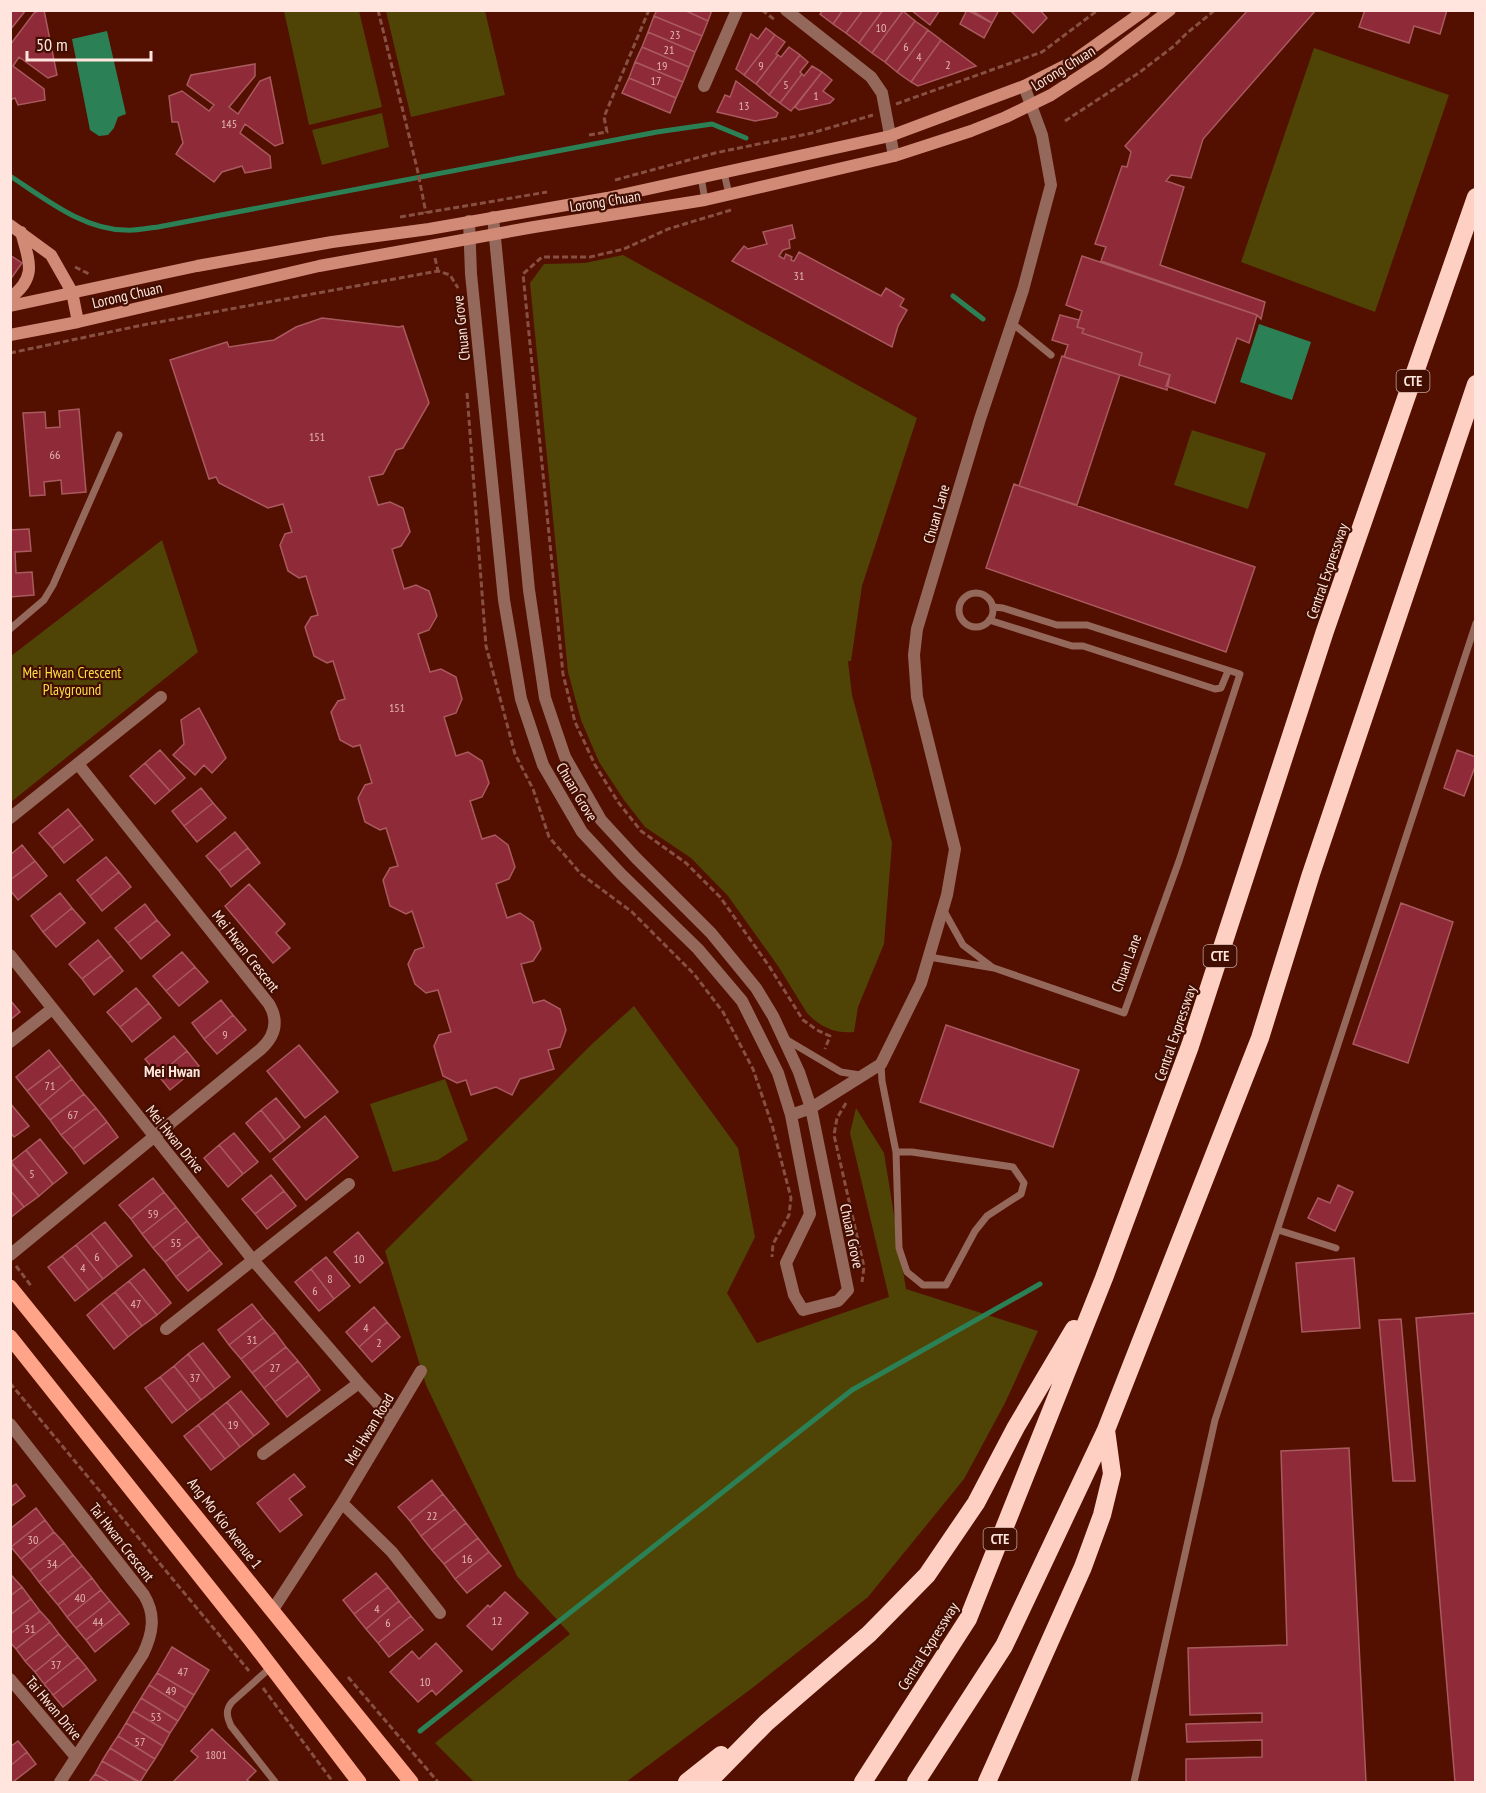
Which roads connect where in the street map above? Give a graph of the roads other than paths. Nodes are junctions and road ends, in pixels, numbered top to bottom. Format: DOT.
graph roads {
  1 [pos="737,10"];
  2 [pos="786,10"];
  3 [pos="1145,10"];
  4 [pos="1170,10"];
  5 [pos="704,86"];
  6 [pos="1024,86"];
  7 [pos="1031,105"];
  8 [pos="890,136"];
  9 [pos="894,156"];
  10 [pos="724,172"];
  11 [pos="701,177"];
  12 [pos="729,194"];
  13 [pos="1476,197"];
  14 [pos="705,200"];
  15 [pos="493,217"];
  16 [pos="470,221"];
  17 [pos="10,225"];
  18 [pos="21,232"];
  19 [pos="495,234"];
  20 [pos="471,239"];
  21 [pos="72,292"];
  22 [pos="10,298"];
  23 [pos="10,306"];
  24 [pos="78,322"];
  25 [pos="1012,323"];
  26 [pos="10,335"];
  27 [pos="1051,355"];
  28 [pos="1476,384"];
  29 [pos="119,435"];
  30 [pos="993,607"];
  31 [pos="989,620"];
  32 [pos="1476,623"];
  33 [pos="10,629"];
  34 [pos="1228,670"];
  35 [pos="161,698"];
  36 [pos="78,764"];
  37 [pos="10,818"];
  38 [pos="943,910"];
  39 [pos="10,955"];
  40 [pos="929,957"];
  41 [pos="994,968"];
  42 [pos="52,1009"];
  43 [pos="782,1037"];
  44 [pos="10,1042"];
  45 [pos="881,1064"];
  46 [pos="862,1076"];
  47 [pos="811,1108"];
  48 [pos="791,1115"];
  49 [pos="154,1136"];
  50 [pos="896,1152"];
  51 [pos="349,1184"];
  52 [pos="1278,1230"];
  53 [pos="1336,1248"];
  54 [pos="10,1255"];
  55 [pos="253,1260"];
  56 [pos="1104,1278"];
  57 [pos="10,1287"];
  58 [pos="166,1329"];
  59 [pos="10,1337"];
  60 [pos="421,1371"];
  61 [pos="359,1383"];
  62 [pos="392,1419"];
  63 [pos="10,1424"];
  64 [pos="1106,1430"];
  65 [pos="263,1454"];
  66 [pos="342,1503"];
  67 [pos="272,1611"];
  68 [pos="440,1613"];
  69 [pos="271,1667"];
  70 [pos="10,1679"];
  71 [pos="766,1724"];
  72 [pos="75,1756"];
  73 [pos="60,1782"];
  74 [pos="275,1782"];
  75 [pos="359,1782"];
  76 [pos="411,1782"];
  77 [pos="687,1782"];
  78 [pos="708,1782"];
  79 [pos="863,1782"];
  80 [pos="916,1782"];
  81 [pos="987,1782"];
  82 [pos="1134,1782"];
  1 -- 5 [label="street"];
  2 -- 8 [label="street"];
  3 -- 6 [label="main road, Lorong Chuan"];
  4 -- 7 [label="main road, Lorong Chuan"];
  6 -- 7 [label="street, Chuan Lane"];
  6 -- 8 [label="main road, Lorong Chuan"];
  7 -- 9 [label="main road, Lorong Chuan"];
  7 -- 25 [label="street, Chuan Lane"];
  8 -- 9 [label="street"];
  8 -- 10 [label="main road, Lorong Chuan"];
  9 -- 12 [label="main road, Lorong Chuan"];
  10 -- 11 [label="main road, Lorong Chuan"];
  10 -- 12 [label="lane"];
  11 -- 14 [label="lane"];
  11 -- 15 [label="main road, Lorong Chuan"];
  12 -- 14 [label="main road, Lorong Chuan"];
  13 -- 56 [label="highway, Central Expressway / CTE"];
  14 -- 19 [label="main road, Lorong Chuan"];
  15 -- 16 [label="main road, Lorong Chuan"];
  15 -- 19 [label="street, Chuan Grove"];
  16 -- 20 [label="street, Chuan Grove"];
  16 -- 21 [label="main road, Lorong Chuan"];
  17 -- 18 [label="main road"];
  18 -- 21 [label="main road"];
  18 -- 22 [label="main road"];
  19 -- 20 [label="main road, Lorong Chuan"];
  19 -- 43 [label="street, Chuan Grove"];
  20 -- 24 [label="main road, Lorong Chuan"];
  20 -- 48 [label="street, Chuan Grove"];
  21 -- 23 [label="main road, Lorong Chuan"];
  21 -- 24 [label="main road"];
  24 -- 26 [label="main road, Lorong Chuan"];
  25 -- 27 [label="lane"];
  25 -- 38 [label="street, Chuan Lane"];
  28 -- 64 [label="highway"];
  29 -- 33 [label="lane"];
  30 -- 31 [label="lane"];
  30 -- 31 [label="lane"];
  30 -- 34 [label="lane"];
  31 -- 34 [label="lane"];
  32 -- 52 [label="lane"];
  34 -- 41 [label="lane, Chuan Lane"];
  35 -- 36 [label="street"];
  36 -- 37 [label="street"];
  36 -- 49 [label="street, Mei Hwan Crescent"];
  38 -- 40 [label="street, Chuan Lane"];
  38 -- 41 [label="lane"];
  39 -- 42 [label="street, Mei Hwan Drive"];
  40 -- 41 [label="lane, Chuan Lane"];
  40 -- 45 [label="street, Chuan Lane"];
  42 -- 44 [label="street"];
  42 -- 49 [label="street, Mei Hwan Drive"];
  43 -- 46 [label="lane"];
  43 -- 47 [label="street, Chuan Grove"];
  45 -- 46 [label="street"];
  45 -- 50 [label="lane"];
  46 -- 47 [label="street"];
  47 -- 48 [label="street"];
  47 -- 48 [label="street, Chuan Grove"];
  49 -- 54 [label="street, Mei Hwan Crescent"];
  49 -- 55 [label="street, Mei Hwan Drive"];
  50 -- 50 [label="lane"];
  51 -- 55 [label="street"];
  52 -- 53 [label="lane"];
  52 -- 82 [label="lane"];
  55 -- 58 [label="street"];
  55 -- 61 [label="street, Mei Hwan Drive"];
  56 -- 71 [label="highway"];
  56 -- 79 [label="highway, Central Expressway / CTE"];
  57 -- 67 [label="main road, Ang Mo Kio Avenue 1"];
  59 -- 69 [label="main road"];
  60 -- 62 [label="street, Mei Hwan Road"];
  61 -- 62 [label="street, Mei Hwan Drive"];
  61 -- 65 [label="street"];
  62 -- 66 [label="street, Mei Hwan Road"];
  63 -- 72 [label="street, Tai Hwan Crescent"];
  64 -- 80 [label="highway"];
  64 -- 81 [label="highway"];
  66 -- 67 [label="street, Mei Hwan Road"];
  66 -- 68 [label="street"];
  67 -- 76 [label="main road, Ang Mo Kio Avenue 1"];
  69 -- 74 [label="lane"];
  69 -- 75 [label="main road"];
  70 -- 72 [label="street, Tai Hwan Drive"];
  71 -- 77 [label="highway"];
  71 -- 78 [label="highway"];
  72 -- 73 [label="street, Tai Hwan Crescent"];
}
